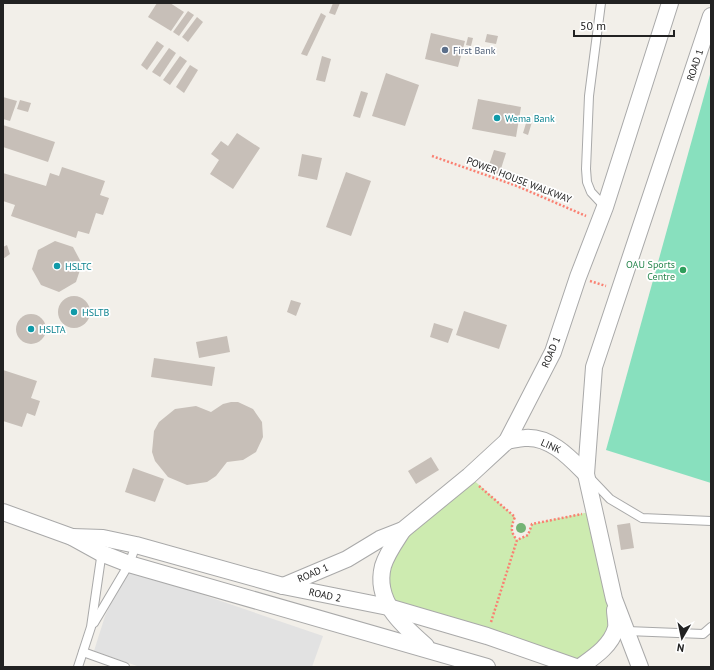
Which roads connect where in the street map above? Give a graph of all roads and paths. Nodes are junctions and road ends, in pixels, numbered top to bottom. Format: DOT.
graph roads {
  1 [pos="602,3"];
  2 [pos="670,3"];
  3 [pos="711,16"];
  4 [pos="432,156"];
  5 [pos="602,214"];
  6 [pos="578,277"];
  7 [pos="620,291"];
  8 [pos="506,441"];
  9 [pos="586,474"];
  10 [pos="469,476"];
  11 [pos="594,511"];
  12 [pos="3,512"];
  13 [pos="711,521"];
  14 [pos="403,530"];
  15 [pos="517,540"];
  16 [pos="136,545"];
  17 [pos="102,546"];
  18 [pos="129,564"];
  19 [pos="283,586"];
  20 [pos="614,599"];
  21 [pos="388,607"];
  22 [pos="91,627"];
  23 [pos="711,627"];
  24 [pos="627,631"];
  25 [pos="487,636"];
  26 [pos="430,649"];
  27 [pos="83,652"];
  28 [pos="78,667"];
  29 [pos="125,667"];
  30 [pos="487,667"];
  31 [pos="576,667"];
  32 [pos="580,667"];
  33 [pos="640,667"];
  1 -- 5 [label="lane"];
  2 -- 5 [label="street, ROAD 1"];
  3 -- 7 [label="street, ROAD 1"];
  4 -- 5 [label="path, POWER HOUSE WALKWAY"];
  5 -- 6 [label="street, ROAD 1"];
  6 -- 7 [label="path"];
  6 -- 8 [label="street, ROAD 1"];
  7 -- 9 [label="street, ROAD 1"];
  8 -- 9 [label="street, LINK"];
  8 -- 10 [label="street, ROAD 1"];
  9 -- 11 [label="street, ROAD 1"];
  9 -- 13 [label="lane"];
  10 -- 14 [label="street, ROAD 1"];
  10 -- 15 [label="path"];
  11 -- 15 [label="path"];
  11 -- 20 [label="street, ROAD 1"];
  12 -- 17 [label="street, ROAD 2"];
  14 -- 19 [label="street, ROAD 1"];
  14 -- 21 [label="street"];
  15 -- 25 [label="path"];
  16 -- 17 [label="street, ROAD 2"];
  16 -- 18 [label="lane"];
  16 -- 19 [label="street, ROAD 2"];
  17 -- 18 [label="street, ROAD 2"];
  17 -- 22 [label="lane"];
  18 -- 22 [label="lane"];
  18 -- 26 [label="street, ROAD 2"];
  19 -- 21 [label="street, ROAD 2"];
  20 -- 24 [label="street, ROAD 1"];
  20 -- 32 [label="street"];
  21 -- 25 [label="street, ROAD 2"];
  21 -- 26 [label="street"];
  22 -- 27 [label="lane"];
  23 -- 24 [label="lane"];
  24 -- 33 [label="street, ROAD 1"];
  25 -- 31 [label="street, ROAD 2"];
  26 -- 30 [label="street, ROAD 2"];
  27 -- 28 [label="lane"];
  27 -- 29 [label="lane"];
}
